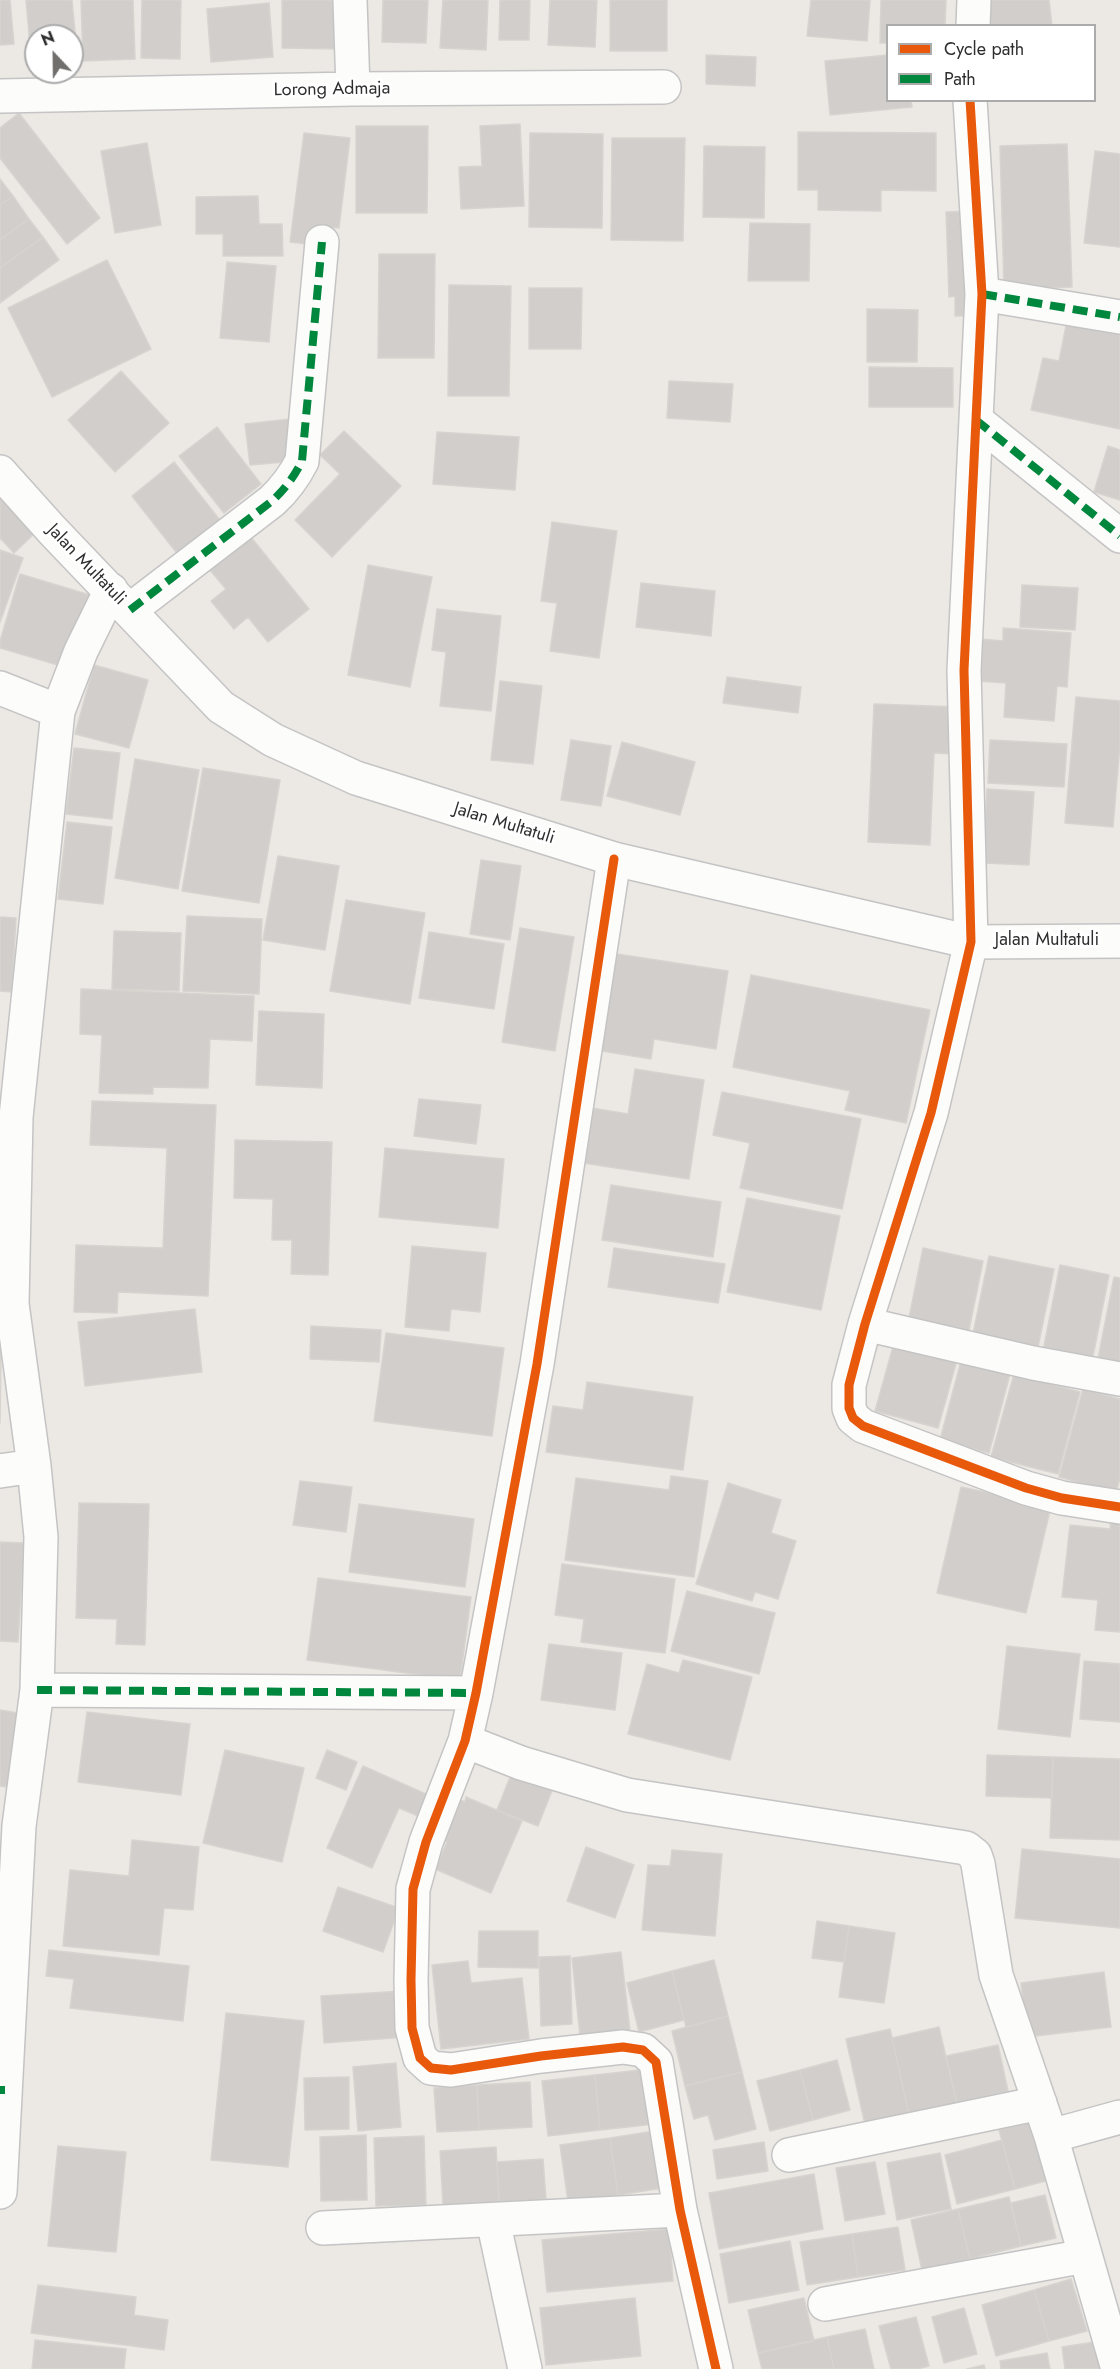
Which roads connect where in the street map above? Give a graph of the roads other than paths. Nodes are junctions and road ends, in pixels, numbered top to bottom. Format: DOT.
graph roads {
  1 [pos="351,0"];
  2 [pos="974,0"];
  3 [pos="973,24"];
  4 [pos="664,87"];
  5 [pos="352,89"];
  6 [pos="0,96"];
  7 [pos="970,102"];
  8 [pos="322,242"];
  9 [pos="982,294"];
  10 [pos="1120,317"];
  11 [pos="976,420"];
  12 [pos="0,472"];
  13 [pos="1120,536"];
  14 [pos="120,600"];
  15 [pos="0,688"];
  16 [pos="58,711"];
  17 [pos="614,859"];
  18 [pos="1120,941"];
  19 [pos="970,942"];
  20 [pos="8,1117"];
  21 [pos="865,1324"];
  22 [pos="1120,1379"];
  23 [pos="34,1466"];
  24 [pos="0,1471"];
  25 [pos="1120,1507"];
  26 [pos="37,1690"];
  27 [pos="476,1694"];
  28 [pos="465,1741"];
  29 [pos="3,2090"];
  30 [pos="1040,2103"];
  31 [pos="1120,2117"];
  32 [pos="1052,2136"];
  33 [pos="789,2155"];
  34 [pos="0,2192"];
  35 [pos="680,2210"];
  36 [pos="493,2220"];
  37 [pos="322,2228"];
  38 [pos="1085,2256"];
  39 [pos="825,2304"];
  40 [pos="525,2369"];
  41 [pos="716,2369"];
  42 [pos="1118,2369"];
  1 -- 5 [label="street"];
  2 -- 3 [label="street"];
  4 -- 5 [label="street, Lorong Admaja"];
  5 -- 6 [label="street, Lorong Admaja"];
  7 -- 9 [label="street"];
  8 -- 14 [label="street"];
  9 -- 10 [label="street"];
  9 -- 11 [label="street"];
  11 -- 13 [label="street"];
  11 -- 19 [label="street"];
  12 -- 14 [label="street, Jalan Multatuli"];
  14 -- 16 [label="street"];
  14 -- 17 [label="street, Jalan Multatuli"];
  15 -- 16 [label="street"];
  16 -- 20 [label="street"];
  17 -- 19 [label="street, Jalan Multatuli"];
  17 -- 27 [label="street"];
  18 -- 19 [label="street, Jalan Multatuli"];
  19 -- 21 [label="street"];
  20 -- 23 [label="street"];
  21 -- 22 [label="street"];
  21 -- 25 [label="street"];
  23 -- 24 [label="street"];
  23 -- 26 [label="street"];
  26 -- 27 [label="street"];
  26 -- 29 [label="street"];
  27 -- 28 [label="street"];
  28 -- 30 [label="street"];
  28 -- 35 [label="street"];
  29 -- 34 [label="street"];
  30 -- 32 [label="street"];
  30 -- 33 [label="street"];
  31 -- 32 [label="street"];
  32 -- 38 [label="street"];
  35 -- 36 [label="street"];
  35 -- 41 [label="street"];
  36 -- 37 [label="street"];
  36 -- 40 [label="street"];
  38 -- 39 [label="street"];
  38 -- 42 [label="street"];
}
